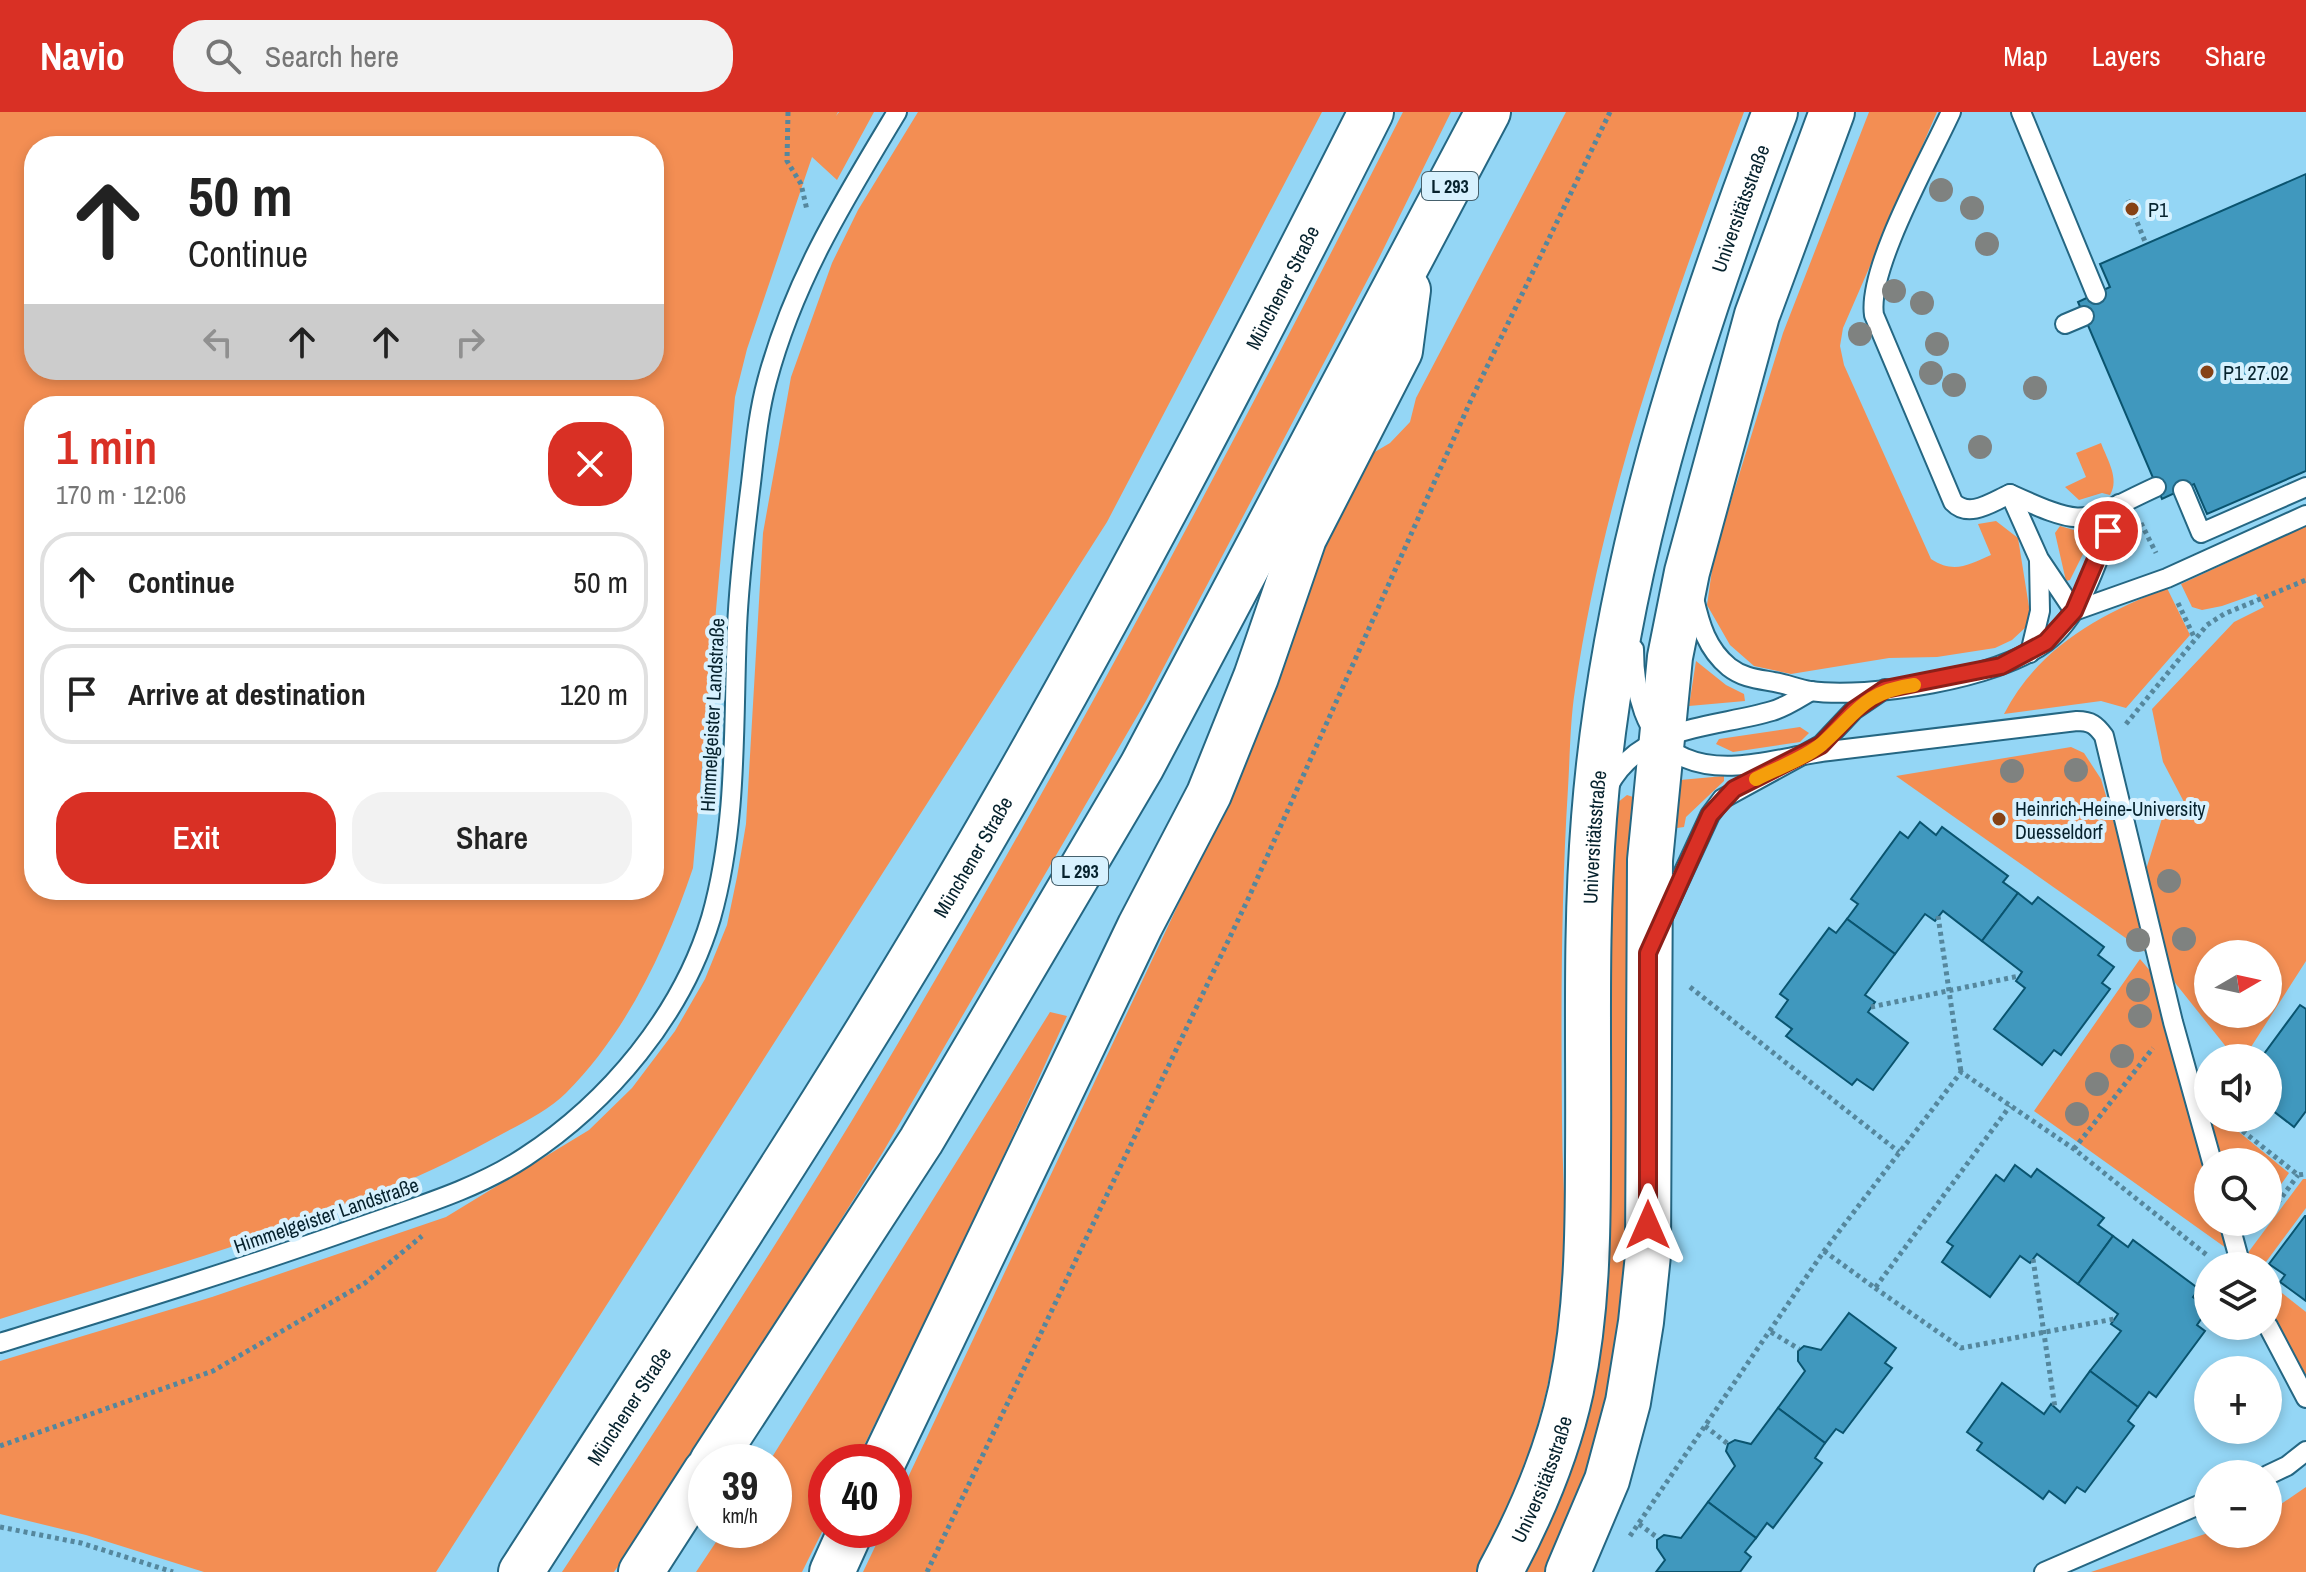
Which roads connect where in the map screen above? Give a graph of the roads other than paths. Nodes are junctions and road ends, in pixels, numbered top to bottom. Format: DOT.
graph roads {
  1 [pos="897,112"];
  2 [pos="1371,112"];
  3 [pos="1488,112"];
  4 [pos="1775,112"];
  5 [pos="1832,112"];
  6 [pos="1951,112"];
  7 [pos="2021,112"];
  8 [pos="1412,260"];
  9 [pos="2096,294"];
  10 [pos="2084,316"];
  11 [pos="2065,324"];
  12 [pos="2156,487"];
  13 [pos="2306,487"];
  14 [pos="2183,490"];
  15 [pos="2010,494"];
  16 [pos="2119,504"];
  17 [pos="1644,510"];
  18 [pos="2306,515"];
  19 [pos="2039,559"];
  20 [pos="1687,572"];
  21 [pos="2074,611"];
  22 [pos="2030,653"];
  23 [pos="1885,689"];
  24 [pos="1811,691"];
  25 [pos="1659,740"];
  26 [pos="1807,753"];
  27 [pos="1594,819"];
  28 [pos="1648,953"];
  29 [pos="2208,1148"];
  30 [pos="2275,1340"];
  31 [pos="0,1343"];
  32 [pos="2306,1398"];
  33 [pos="724,1444"];
  34 [pos="892,1444"];
  35 [pos="2306,1451"];
  36 [pos="2282,1468"];
  37 [pos="688,1499"];
  38 [pos="2194,1507"];
  39 [pos="843,1548"];
  40 [pos="1569,1570"];
  41 [pos="521,1572"];
  42 [pos="641,1572"];
  43 [pos="832,1572"];
  44 [pos="1500,1572"];
  45 [pos="2044,1572"];
  1 -- 31 [label="lane, Himmelgeister Landstraße"];
  2 -- 41 [label="main road, Münchener Straße"];
  3 -- 8 [label="main road, L 293"];
  4 -- 17 [label="main road, Universitätsstraße"];
  5 -- 20 [label="main road"];
  6 -- 15 [label="lane"];
  7 -- 9 [label="lane"];
  8 -- 33 [label="main road, L 293"];
  8 -- 34 [label="main road"];
  10 -- 11 [label="lane"];
  12 -- 16 [label="lane"];
  13 -- 14 [label="lane"];
  15 -- 16 [label="lane"];
  15 -- 19 [label="lane"];
  16 -- 21 [label="lane"];
  17 -- 25 [label="lane"];
  17 -- 27 [label="main road, Universitätsstraße"];
  18 -- 21 [label="lane"];
  19 -- 21 [label="lane"];
  19 -- 22 [label="lane"];
  20 -- 24 [label="lane"];
  20 -- 25 [label="main road"];
  21 -- 22 [label="lane"];
  22 -- 23 [label="lane"];
  23 -- 24 [label="lane"];
  23 -- 26 [label="lane"];
  24 -- 25 [label="lane"];
  25 -- 26 [label="lane"];
  25 -- 27 [label="lane"];
  25 -- 28 [label="main road"];
  26 -- 28 [label="lane"];
  26 -- 29 [label="lane"];
  27 -- 44 [label="main road, Universitätsstraße"];
  28 -- 40 [label="main road"];
  30 -- 32 [label="lane"];
  35 -- 36 [label="lane"];
  37 -- 42 [label="main road"];
  38 -- 45 [label="lane"];
  39 -- 43 [label="main road"];
}
